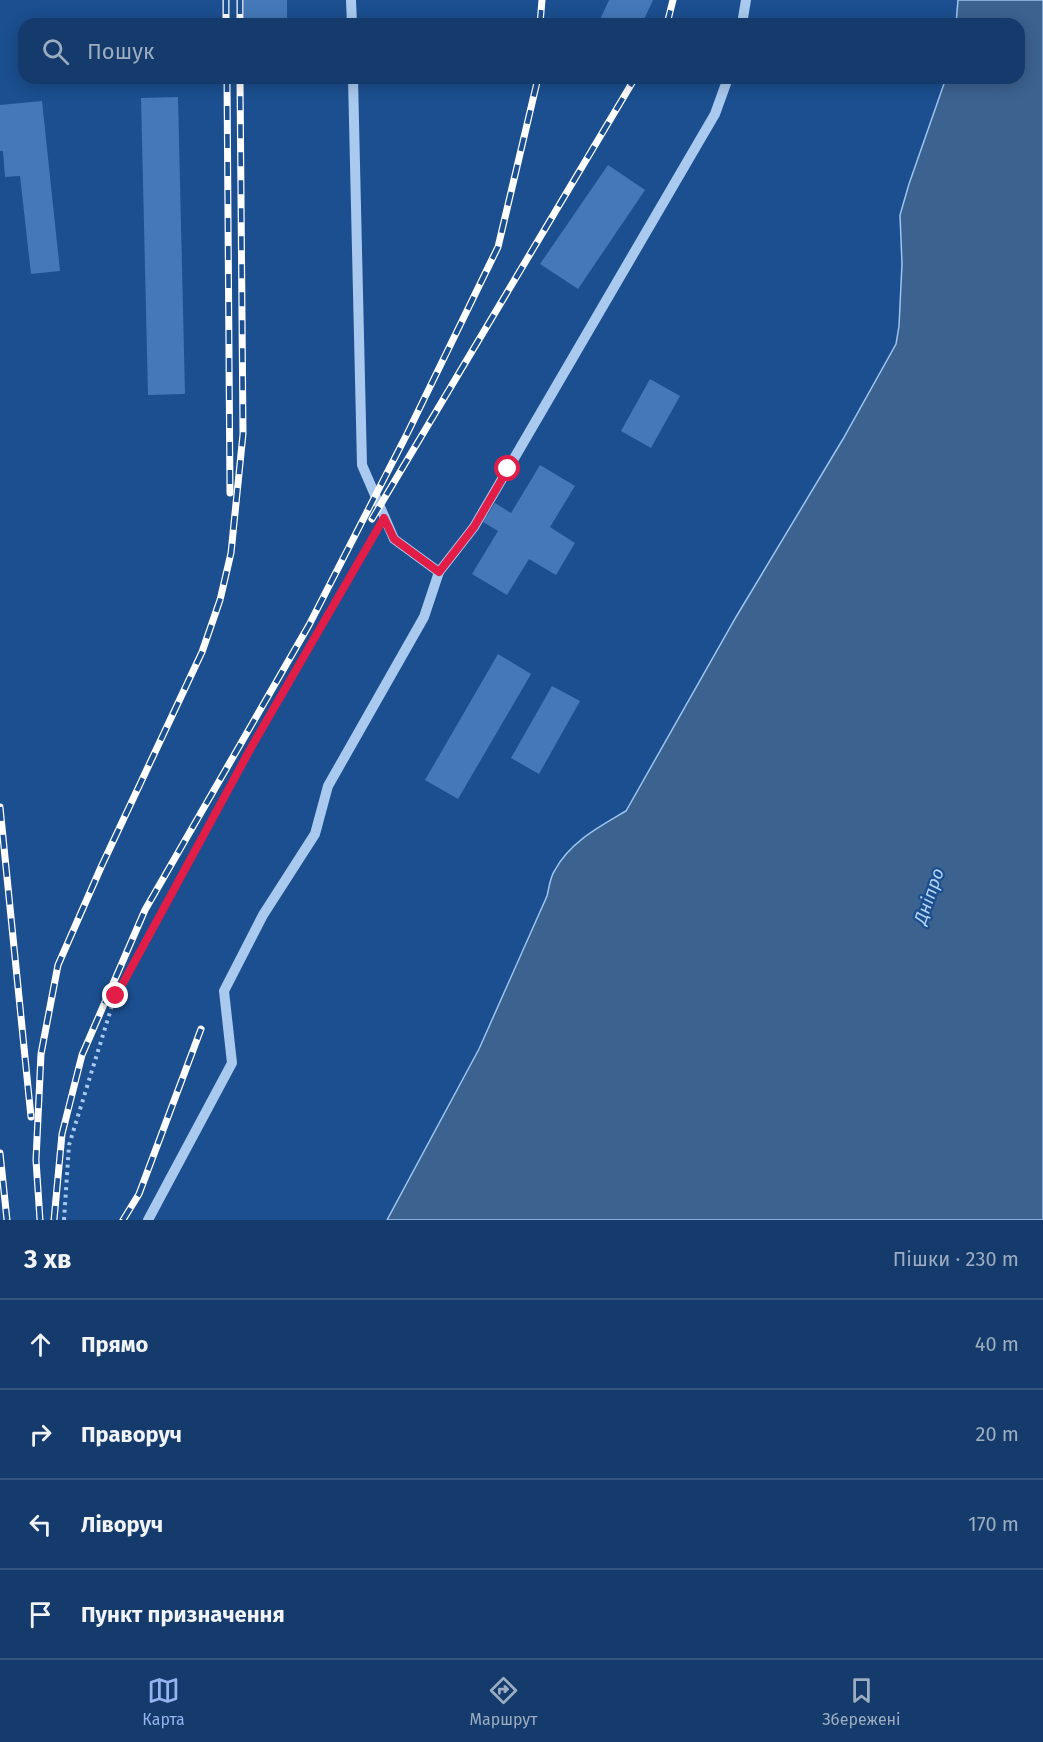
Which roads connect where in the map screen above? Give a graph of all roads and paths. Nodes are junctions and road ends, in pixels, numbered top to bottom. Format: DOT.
graph roads {
  1 [pos="351,0"];
  2 [pos="747,0"];
  3 [pos="352,18"];
  4 [pos="743,18"];
  5 [pos="353,84"];
  6 [pos="726,84"];
  7 [pos="384,518"];
  8 [pos="439,572"];
  9 [pos="64,1220"];
  10 [pos="148,1220"];
  1 -- 3 [label="lane"];
  2 -- 4 [label="lane"];
  5 -- 7 [label="lane"];
  6 -- 8 [label="lane"];
  7 -- 8 [label="lane"];
  7 -- 9 [label="path"];
  8 -- 10 [label="lane"];
}
